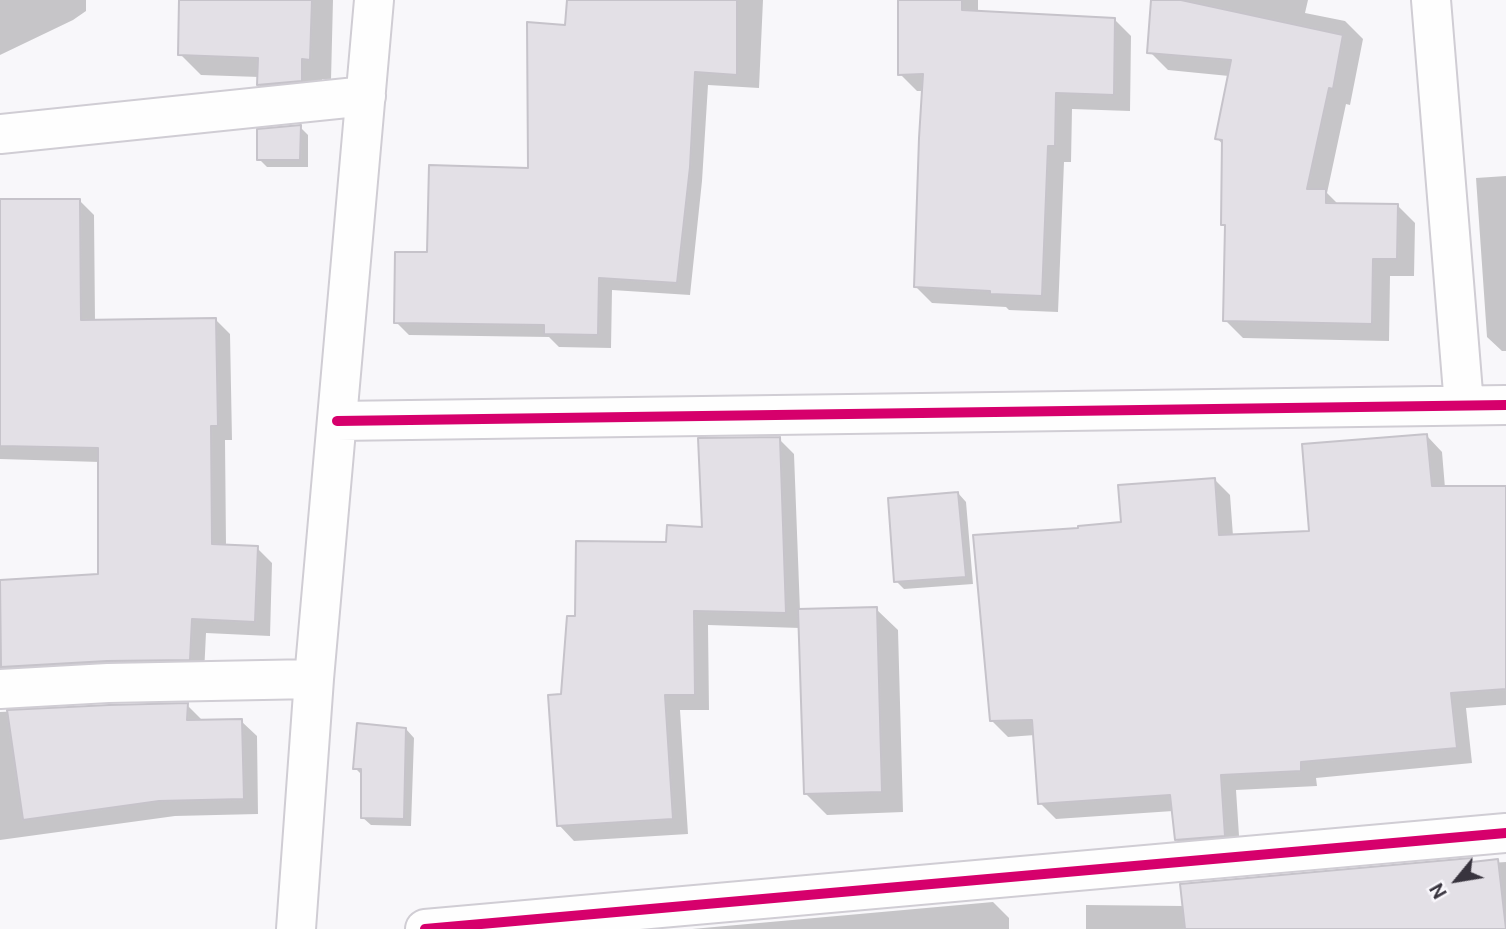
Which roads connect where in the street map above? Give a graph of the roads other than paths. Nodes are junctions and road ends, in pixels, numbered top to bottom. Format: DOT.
graph roads {
  1 [pos="374,0"];
  2 [pos="1431,0"];
  3 [pos="366,96"];
  4 [pos="0,134"];
  5 [pos="1464,405"];
  6 [pos="1506,405"];
  7 [pos="337,421"];
  8 [pos="314,679"];
  9 [pos="0,688"];
  10 [pos="1506,833"];
  11 [pos="296,929"];
  12 [pos="425,929"];
  1 -- 3 [label="street"];
  2 -- 5 [label="street"];
  3 -- 4 [label="street"];
  3 -- 7 [label="street"];
  5 -- 6 [label="street"];
  5 -- 7 [label="street"];
  7 -- 8 [label="street"];
  8 -- 9 [label="street"];
  8 -- 11 [label="street"];
  10 -- 12 [label="street"];
}
